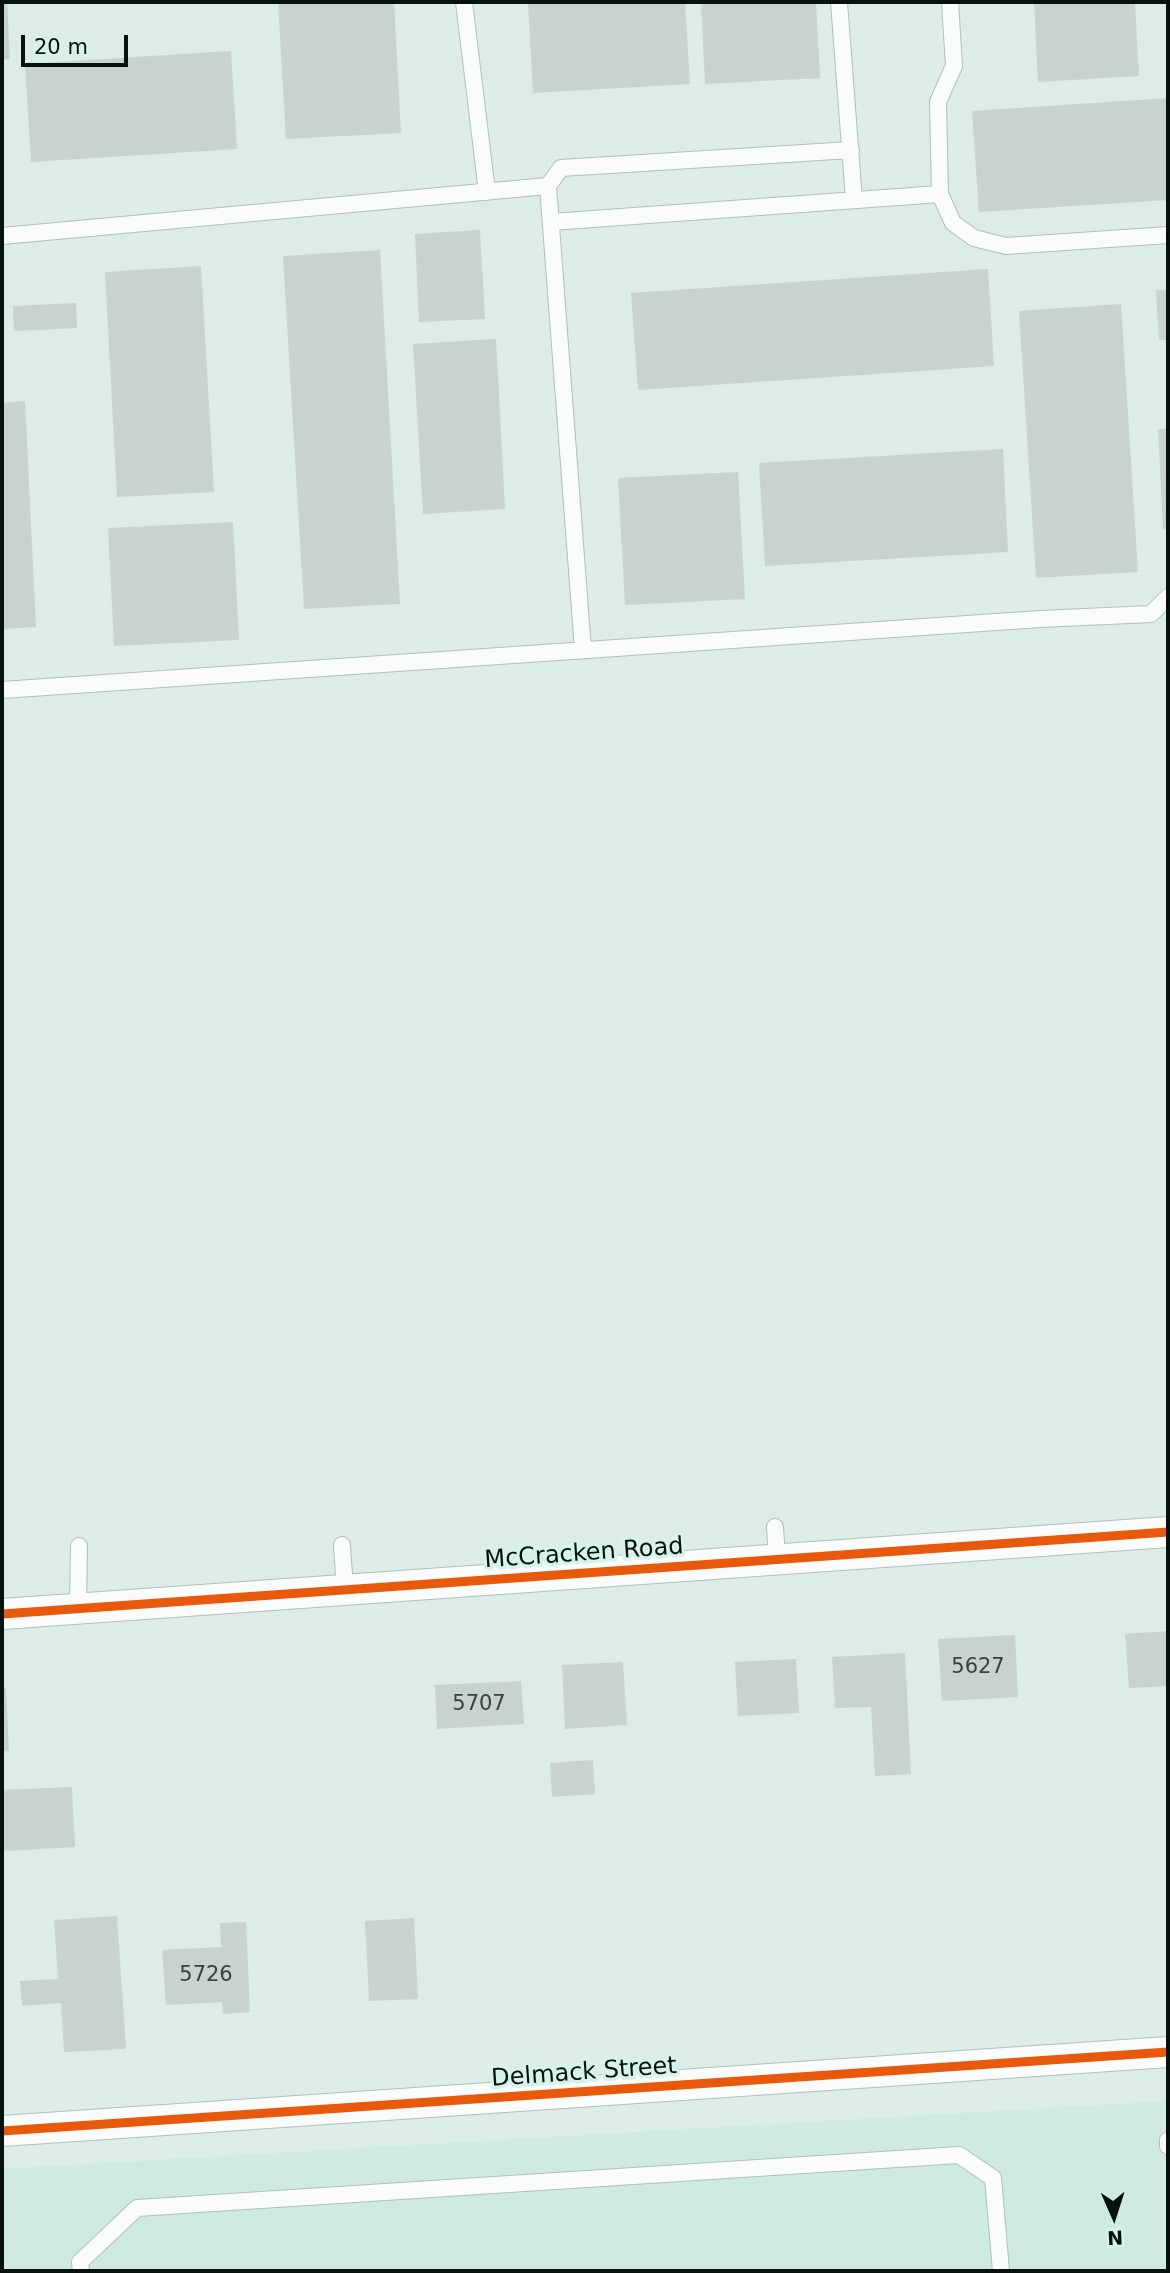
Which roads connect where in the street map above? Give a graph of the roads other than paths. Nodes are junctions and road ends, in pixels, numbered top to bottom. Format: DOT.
graph roads {
  1 [pos="464,2"];
  2 [pos="839,2"];
  3 [pos="950,2"];
  4 [pos="850,150"];
  5 [pos="548,186"];
  6 [pos="487,192"];
  7 [pos="940,194"];
  8 [pos="854,201"];
  9 [pos="551,222"];
  10 [pos="1168,235"];
  11 [pos="2,236"];
  12 [pos="1168,597"];
  13 [pos="583,650"];
  14 [pos="2,690"];
  15 [pos="775,1527"];
  16 [pos="1168,1532"];
  17 [pos="342,1545"];
  18 [pos="79,1546"];
  19 [pos="777,1559"];
  20 [pos="345,1590"];
  21 [pos="78,1608"];
  22 [pos="2,1614"];
  23 [pos="1168,2052"];
  24 [pos="2,2131"];
  25 [pos="1168,2140"];
  26 [pos="1168,2146"];
  27 [pos="81,2271"];
  28 [pos="1001,2271"];
  1 -- 6 [label="lane"];
  2 -- 4 [label="lane"];
  3 -- 7 [label="lane"];
  4 -- 5 [label="lane"];
  4 -- 8 [label="lane"];
  5 -- 6 [label="lane"];
  5 -- 9 [label="lane"];
  6 -- 11 [label="lane"];
  7 -- 8 [label="lane"];
  7 -- 10 [label="lane"];
  8 -- 9 [label="lane"];
  9 -- 13 [label="lane"];
  12 -- 13 [label="lane"];
  13 -- 14 [label="lane"];
  15 -- 19 [label="lane"];
  16 -- 19 [label="street, McCracken Road"];
  17 -- 20 [label="lane"];
  18 -- 21 [label="lane"];
  19 -- 20 [label="street, McCracken Road"];
  20 -- 21 [label="street, McCracken Road"];
  21 -- 22 [label="street, McCracken Road"];
  23 -- 24 [label="street, Delmack Street"];
  25 -- 26 [label="lane"];
  27 -- 28 [label="lane"];
}
